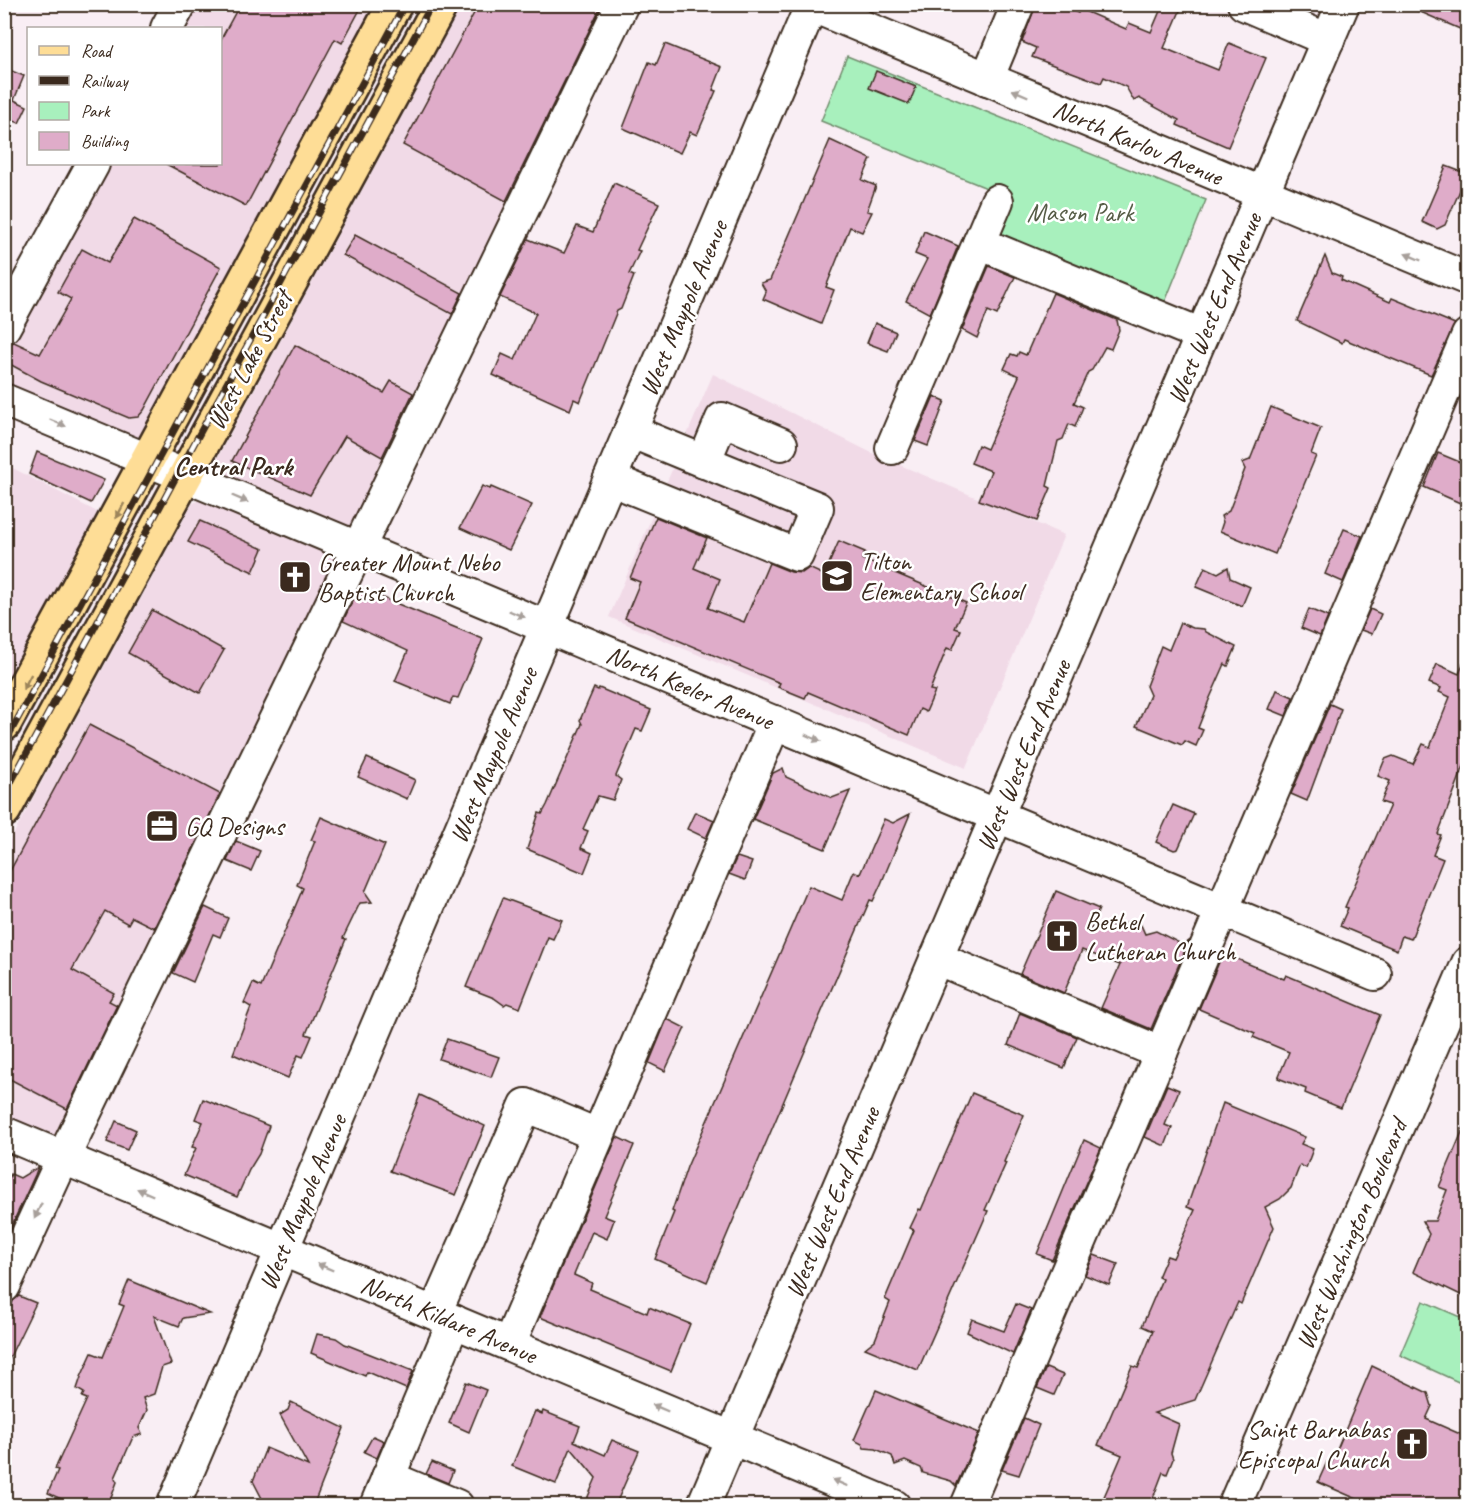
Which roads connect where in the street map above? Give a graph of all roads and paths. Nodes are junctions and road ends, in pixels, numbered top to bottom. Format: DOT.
graph roads {
  1 [pos="180,4"];
  2 [pos="395,4"];
  3 [pos="418,4"];
  4 [pos="441,4"];
  5 [pos="622,4"];
  6 [pos="1018,4"];
  7 [pos="1244,4"];
  8 [pos="1343,4"];
  9 [pos="811,5"];
  10 [pos="167,27"];
  11 [pos="1328,40"];
  12 [pos="987,79"];
  13 [pos="92,165"];
  14 [pos="1263,194"];
  15 [pos="997,201"];
  16 [pos="979,243"];
  17 [pos="1467,279"];
  18 [pos="4,327"];
  19 [pos="1202,335"];
  20 [pos="1467,335"];
  21 [pos="4,400"];
  22 [pos="630,431"];
  23 [pos="781,444"];
  24 [pos="892,448"];
  25 [pos="704,462"];
  26 [pos="167,468"];
  27 [pos="610,478"];
  28 [pos="360,549"];
  29 [pos="547,627"];
  30 [pos="775,722"];
  31 [pos="4,724"];
  32 [pos="4,770"];
  33 [pos="4,810"];
  34 [pos="998,815"];
  35 [pos="1222,910"];
  36 [pos="936,958"];
  37 [pos="1467,963"];
  38 [pos="1375,975"];
  39 [pos="1458,1010"];
  40 [pos="1161,1053"];
  41 [pos="4,1133"];
  42 [pos="597,1135"];
  43 [pos="63,1158"];
  44 [pos="282,1249"];
  45 [pos="4,1286"];
  46 [pos="444,1317"];
  47 [pos="509,1344"];
  48 [pos="732,1438"];
  49 [pos="388,1477"];
  50 [pos="173,1506"];
  51 [pos="375,1506"];
  52 [pos="457,1506"];
  53 [pos="703,1506"];
  54 [pos="894,1506"];
  55 [pos="968,1506"];
  56 [pos="1234,1506"];
  1 -- 10 [label="street"];
  2 -- 26 [label="main road, West Lake Street"];
  3 -- 26 [label="main road, West Lake Street"];
  4 -- 26 [label="main road, West Lake Street"];
  5 -- 28 [label="street"];
  6 -- 12 [label="street"];
  7 -- 11 [label="street"];
  8 -- 11 [label="street, West West End Avenue"];
  9 -- 12 [label="street, North Karlov Avenue"];
  9 -- 22 [label="street, West Maypole Avenue"];
  11 -- 14 [label="street, West West End Avenue"];
  14 -- 12 [label="street, North Karlov Avenue, one-way"];
  13 -- 18 [label="street"];
  17 -- 14 [label="street, North Karlov Avenue, one-way"];
  14 -- 19 [label="street, West West End Avenue"];
  15 -- 16 [label="street"];
  16 -- 19 [label="street"];
  16 -- 24 [label="street"];
  19 -- 34 [label="street, West West End Avenue"];
  20 -- 35 [label="street"];
  21 -- 26 [label="street, North Keeler Avenue, one-way"];
  22 -- 25 [label="street"];
  22 -- 27 [label="street, West Maypole Avenue"];
  23 -- 25 [label="street"];
  25 -- 27 [label="street"];
  26 -- 28 [label="street, North Keeler Avenue, one-way"];
  26 -- 31 [label="main road, West Lake Street, one-way"];
  26 -- 32 [label="main road, West Lake Street"];
  26 -- 33 [label="main road, West Lake Street"];
  27 -- 29 [label="street, West Maypole Avenue"];
  28 -- 29 [label="street, North Keeler Avenue, one-way"];
  28 -- 43 [label="street"];
  29 -- 30 [label="street, North Keeler Avenue"];
  29 -- 44 [label="street, West Maypole Avenue"];
  30 -- 34 [label="street, North Keeler Avenue, one-way"];
  30 -- 42 [label="street"];
  34 -- 35 [label="street, North Keeler Avenue"];
  34 -- 36 [label="street, West West End Avenue"];
  35 -- 38 [label="street, North Keeler Avenue"];
  35 -- 40 [label="street"];
  36 -- 40 [label="street"];
  36 -- 48 [label="street, West West End Avenue"];
  37 -- 39 [label="street, West Washington Boulevard"];
  39 -- 56 [label="street, West Washington Boulevard"];
  40 -- 55 [label="street"];
  41 -- 43 [label="street, North Kildare Avenue"];
  42 -- 46 [label="street"];
  42 -- 47 [label="street"];
  44 -- 43 [label="street, North Kildare Avenue, one-way"];
  43 -- 45 [label="street, one-way"];
  46 -- 44 [label="street, North Kildare Avenue, one-way"];
  44 -- 50 [label="street, West Maypole Avenue"];
  46 -- 47 [label="street, North Kildare Avenue"];
  46 -- 49 [label="street"];
  48 -- 47 [label="street, North Kildare Avenue, one-way"];
  48 -- 53 [label="street, West West End Avenue"];
  54 -- 48 [label="street, North Kildare Avenue, one-way"];
  49 -- 51 [label="street"];
  49 -- 52 [label="street"];
}
